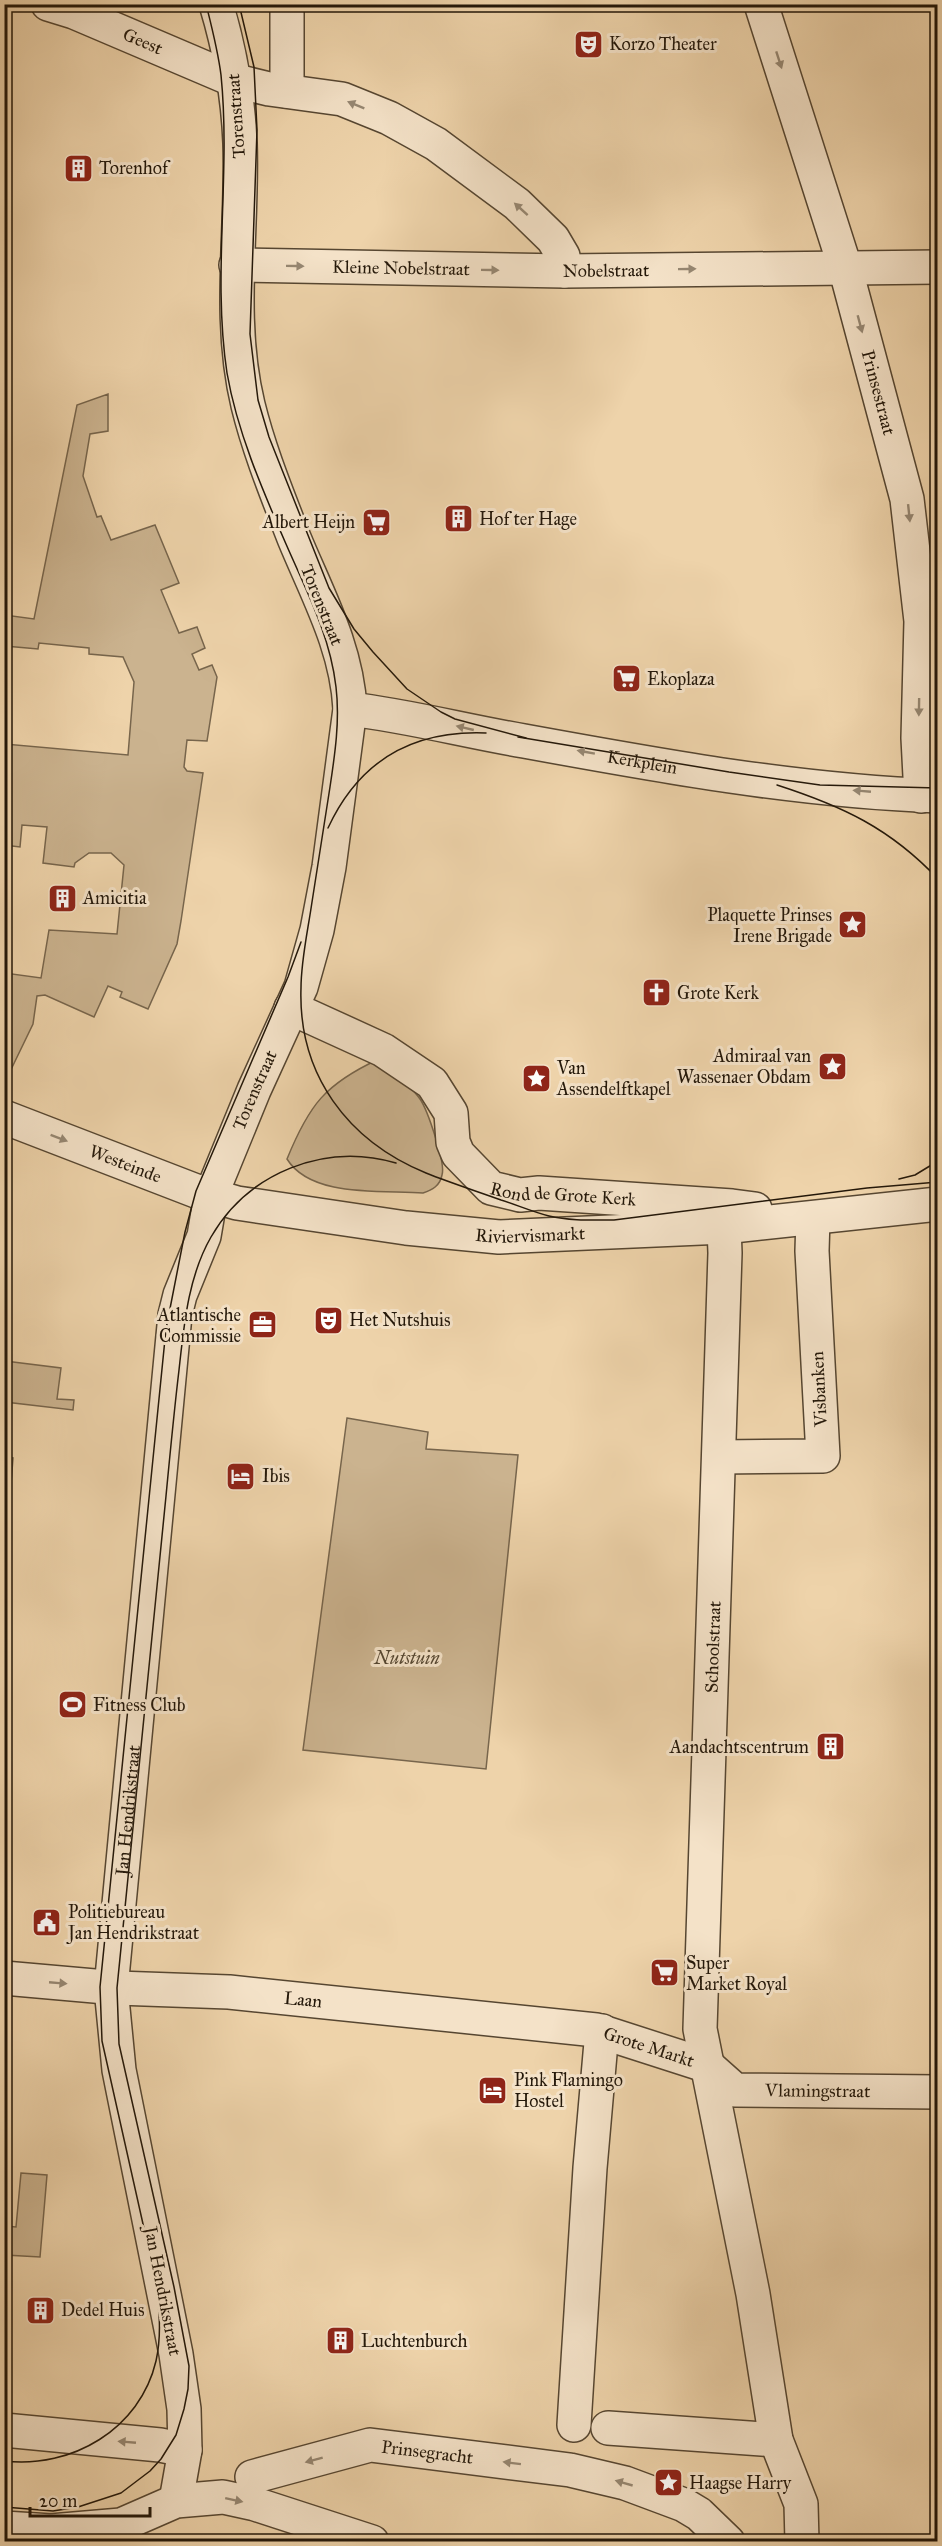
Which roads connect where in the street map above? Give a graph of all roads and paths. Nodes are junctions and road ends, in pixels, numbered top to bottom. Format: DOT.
graph roads {
  1 [pos="48,4"];
  2 [pos="216,4"];
  3 [pos="287,4"];
  4 [pos="761,4"];
  5 [pos="236,81"];
  6 [pos="299,93"];
  7 [pos="236,265"];
  8 [pos="845,267"];
  9 [pos="938,267"];
  10 [pos="565,271"];
  11 [pos="350,709"];
  12 [pos="929,796"];
  13 [pos="291,1008"];
  14 [pos="4,1117"];
  15 [pos="211,1196"];
  16 [pos="938,1204"];
  17 [pos="248,1205"];
  18 [pos="813,1218"];
  19 [pos="724,1227"];
  20 [pos="719,1457"];
  21 [pos="4,1978"];
  22 [pos="111,1988"];
  23 [pos="602,2031"];
  24 [pos="708,2066"];
  25 [pos="938,2092"];
  26 [pos="4,2430"];
  27 [pos="776,2440"];
  28 [pos="185,2450"];
  29 [pos="252,2477"];
  30 [pos="176,2501"];
  31 [pos="4,2528"];
  32 [pos="323,2533"];
  33 [pos="372,2541"];
  34 [pos="728,2541"];
  35 [pos="802,2541"];
  1 -- 5 [label="street, Geest"];
  2 -- 5 [label="street, Torenstraat"];
  3 -- 6 [label="street"];
  4 -- 8 [label="street, Prinsestraat, one-way"];
  5 -- 6 [label="street, Nobelstraat"];
  5 -- 7 [label="street, Torenstraat"];
  10 -- 6 [label="street, Nobelstraat, one-way"];
  7 -- 10 [label="street, Kleine Nobelstraat, one-way"];
  7 -- 11 [label="street, Torenstraat"];
  8 -- 9 [label="street, Nobelstraat"];
  10 -- 8 [label="street, Nobelstraat, one-way"];
  8 -- 12 [label="street, Prinsestraat, one-way"];
  12 -- 11 [label="street, Kerkplein, one-way"];
  11 -- 13 [label="street, Torenstraat"];
  13 -- 15 [label="street, Torenstraat"];
  13 -- 18 [label="street, Rond de Grote Kerk"];
  14 -- 15 [label="street, Westeinde, one-way"];
  15 -- 17 [label="street, Westeinde"];
  15 -- 22 [label="street, Jan Hendrikstraat"];
  16 -- 18 [label="street"];
  17 -- 19 [label="street, Riviervismarkt"];
  18 -- 19 [label="street, Riviervismarkt"];
  18 -- 20 [label="street, Visbanken"];
  19 -- 20 [label="street, Schoolstraat"];
  20 -- 24 [label="street, Schoolstraat"];
  21 -- 22 [label="street, Laan, one-way"];
  22 -- 23 [label="street, Laan"];
  22 -- 28 [label="street, Jan Hendrikstraat"];
  23 -- 24 [label="street, Grote Markt"];
  23 -- 27 [label="street, Grote Markt"];
  24 -- 25 [label="street, Vlamingstraat"];
  24 -- 27 [label="street, Grote Markt"];
  28 -- 26 [label="street, one-way"];
  27 -- 35 [label="street, Grote Markt"];
  28 -- 30 [label="street, Jan Hendrikstraat"];
  34 -- 29 [label="street, Prinsegracht, one-way"];
  30 -- 31 [label="street"];
  30 -- 32 [label="street, one-way"];
  32 -- 33 [label="street"];
}
